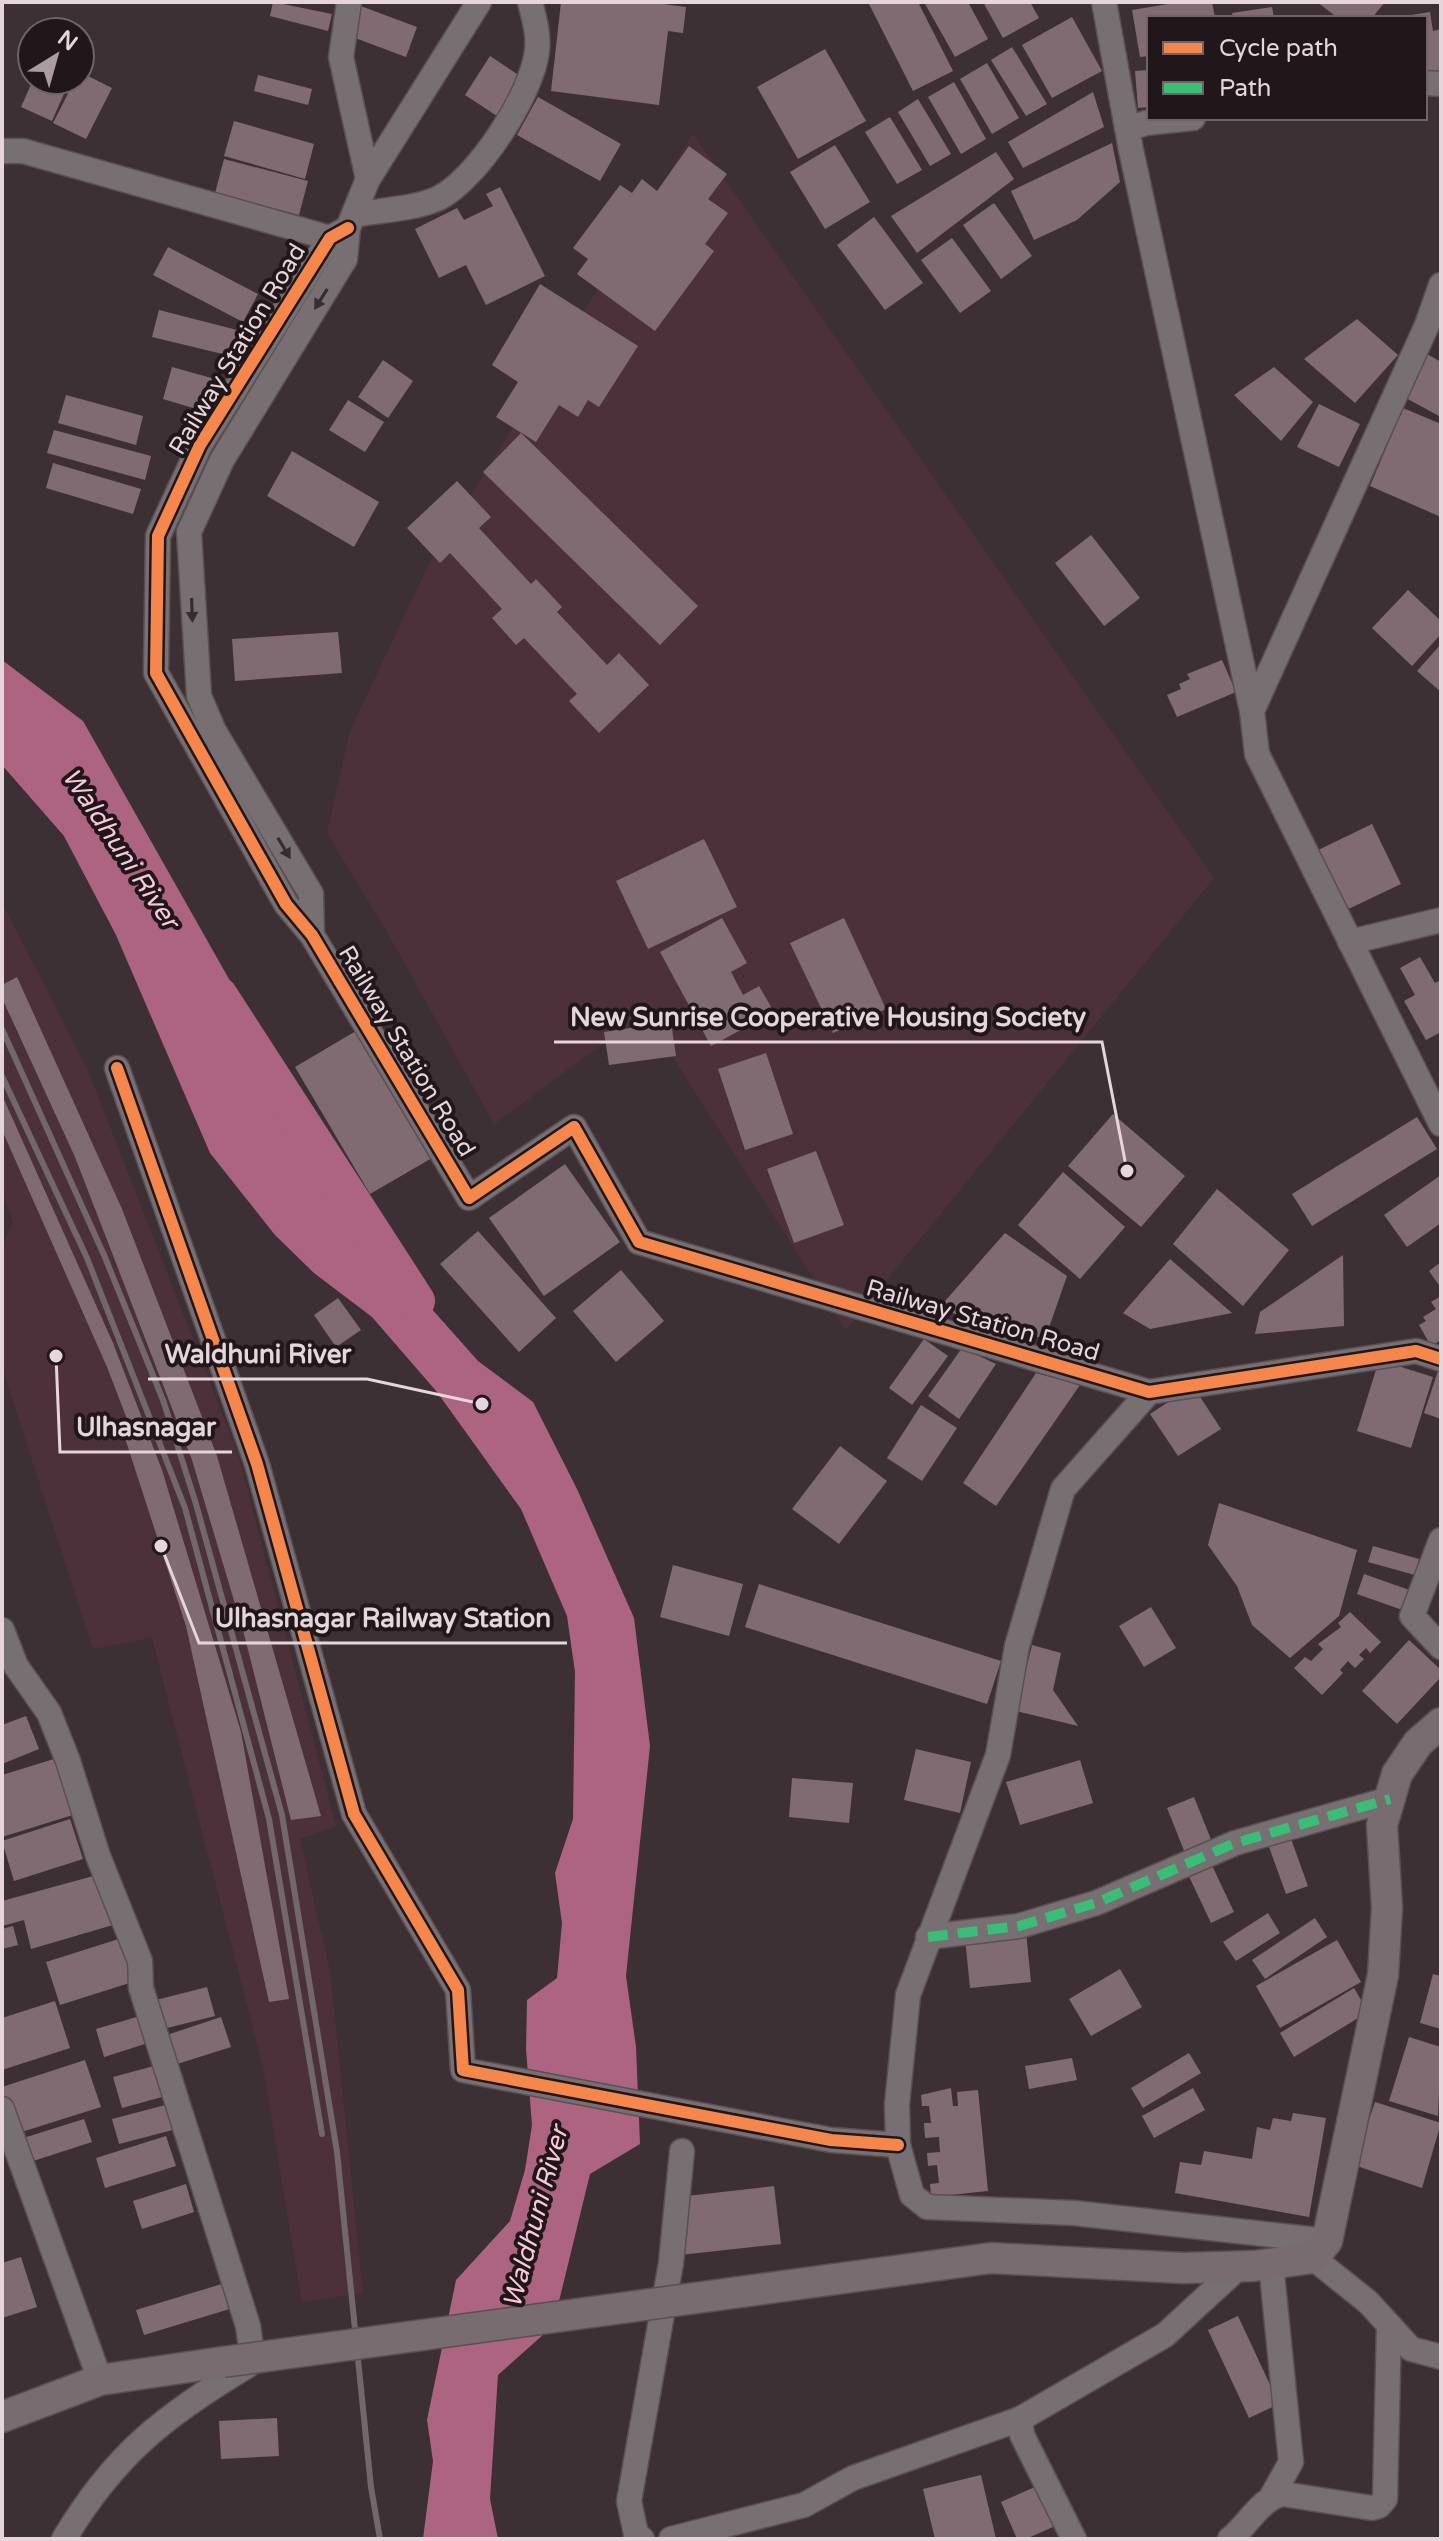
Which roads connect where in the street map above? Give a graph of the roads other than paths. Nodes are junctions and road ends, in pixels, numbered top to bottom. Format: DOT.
graph roads {
  1 [pos="349,2"];
  2 [pos="479,2"];
  3 [pos="530,2"];
  4 [pos="1104,2"];
  5 [pos="1174,120"];
  6 [pos="1127,129"];
  7 [pos="2,151"];
  8 [pos="368,179"];
  9 [pos="345,232"];
  10 [pos="1441,285"];
  11 [pos="1252,711"];
  12 [pos="1441,920"];
  13 [pos="312,935"];
  14 [pos="1350,942"];
  15 [pos="117,1068"];
  16 [pos="1441,1124"];
  17 [pos="1441,1359"];
  18 [pos="1149,1392"];
  19 [pos="1441,1540"];
  20 [pos="2,1630"];
  21 [pos="1441,1647"];
  22 [pos="1441,1723"];
  23 [pos="1390,1799"];
  24 [pos="928,1937"];
  25 [pos="2,2109"];
  26 [pos="898,2145"];
  27 [pos="682,2151"];
  28 [pos="1320,2250"];
  29 [pos="1271,2264"];
  30 [pos="1240,2266"];
  31 [pos="1389,2325"];
  32 [pos="1441,2357"];
  33 [pos="100,2380"];
  34 [pos="2,2417"];
  35 [pos="1020,2419"];
  36 [pos="1272,2496"];
  37 [pos="64,2539"];
  38 [pos="642,2539"];
  39 [pos="671,2539"];
  40 [pos="1074,2539"];
  41 [pos="1230,2539"];
  1 -- 8 [label="street"];
  2 -- 8 [label="street, Railway Station Road"];
  3 -- 9 [label="street"];
  4 -- 6 [label="street"];
  5 -- 6 [label="street"];
  6 -- 11 [label="street"];
  7 -- 9 [label="street"];
  8 -- 9 [label="street, Railway Station Road"];
  9 -- 13 [label="street, Railway Station Road, one-way"];
  9 -- 13 [label="street, Railway Station Road"];
  10 -- 11 [label="street"];
  11 -- 14 [label="street"];
  12 -- 14 [label="street"];
  13 -- 18 [label="street, Railway Station Road"];
  14 -- 16 [label="street"];
  15 -- 26 [label="street"];
  17 -- 18 [label="street, Railway Station Road"];
  18 -- 24 [label="street"];
  19 -- 21 [label="street"];
  20 -- 37 [label="street"];
  22 -- 23 [label="main road"];
  23 -- 24 [label="street"];
  23 -- 28 [label="main road"];
  24 -- 26 [label="street"];
  25 -- 33 [label="street"];
  26 -- 28 [label="street"];
  27 -- 38 [label="street"];
  28 -- 29 [label="main road"];
  28 -- 31 [label="street"];
  29 -- 30 [label="main road"];
  29 -- 36 [label="street"];
  30 -- 33 [label="main road, bridge"];
  30 -- 35 [label="street"];
  31 -- 32 [label="street"];
  31 -- 36 [label="street"];
  33 -- 34 [label="main road"];
  35 -- 39 [label="street"];
  35 -- 40 [label="street"];
  36 -- 41 [label="street"];
}
